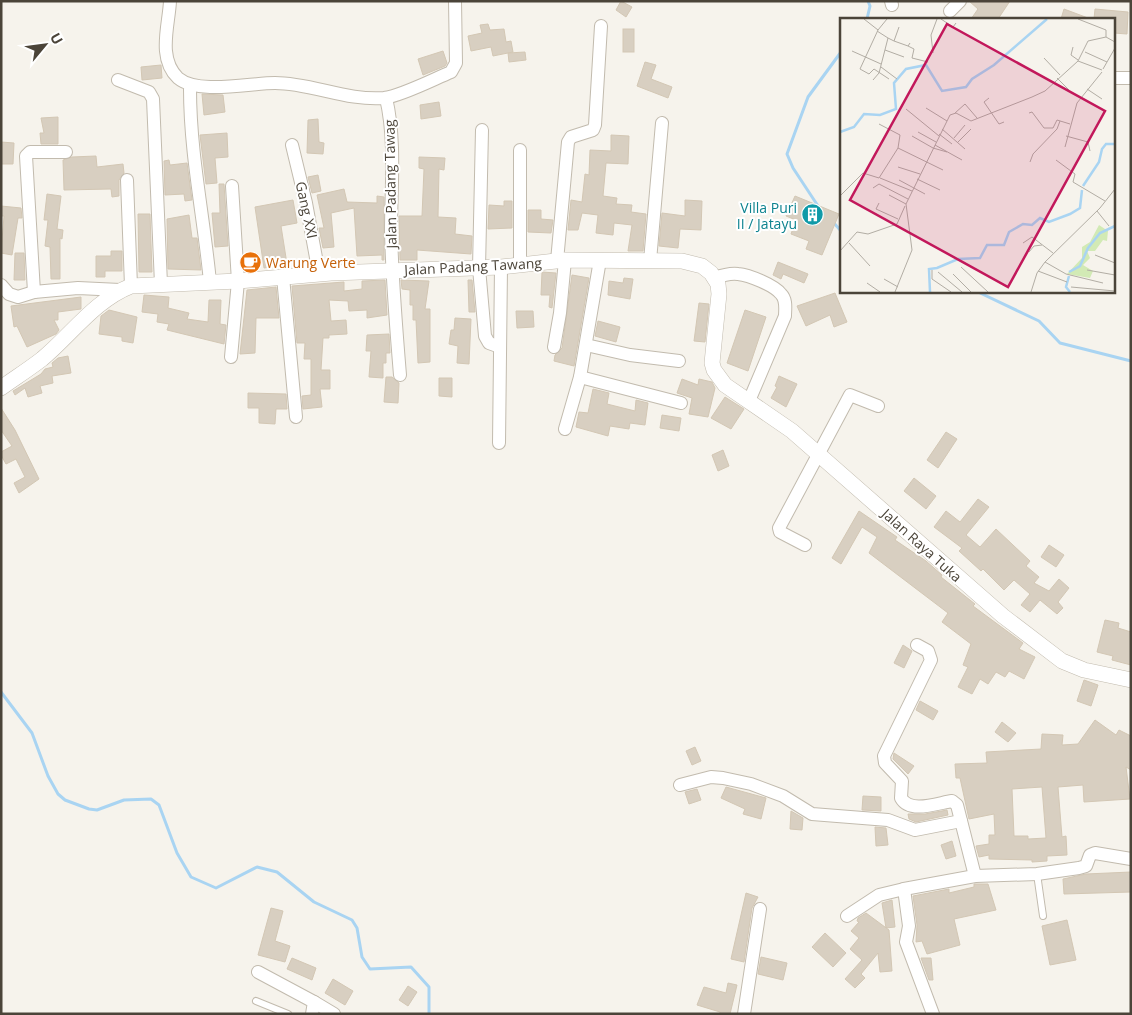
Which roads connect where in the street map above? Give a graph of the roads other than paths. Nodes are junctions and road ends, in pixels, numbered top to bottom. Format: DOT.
graph roads {
  1 [pos="170,1"];
  2 [pos="455,1"];
  3 [pos="960,1"];
  4 [pos="950,11"];
  5 [pos="601,26"];
  6 [pos="1114,78"];
  7 [pos="1131,78"];
  8 [pos="118,80"];
  9 [pos="190,89"];
  10 [pos="386,98"];
  11 [pos="662,123"];
  12 [pos="482,130"];
  13 [pos="292,145"];
  14 [pos="520,150"];
  15 [pos="66,152"];
  16 [pos="128,180"];
  17 [pos="232,186"];
  18 [pos="561,260"];
  19 [pos="600,260"];
  20 [pos="650,261"];
  21 [pos="520,265"];
  22 [pos="501,267"];
  23 [pos="479,268"];
  24 [pos="392,271"];
  25 [pos="320,274"];
  26 [pos="284,277"];
  27 [pos="715,278"];
  28 [pos="238,281"];
  29 [pos="210,282"];
  30 [pos="160,284"];
  31 [pos="1,285"];
  32 [pos="122,290"];
  33 [pos="34,292"];
  34 [pos="586,344"];
  35 [pos="500,347"];
  36 [pos="554,347"];
  37 [pos="231,356"];
  38 [pos="679,361"];
  39 [pos="400,375"];
  40 [pos="580,377"];
  41 [pos="1,388"];
  42 [pos="749,401"];
  43 [pos="681,402"];
  44 [pos="878,406"];
  45 [pos="296,417"];
  46 [pos="565,429"];
  47 [pos="499,443"];
  48 [pos="819,454"];
  49 [pos="805,545"];
  50 [pos="917,645"];
  51 [pos="1131,680"];
  52 [pos="680,785"];
  53 [pos="961,820"];
  54 [pos="1131,859"];
  55 [pos="1037,874"];
  56 [pos="975,876"];
  57 [pos="904,889"];
  58 [pos="760,909"];
  59 [pos="847,916"];
  60 [pos="1043,916"];
  61 [pos="258,972"];
  62 [pos="256,1001"];
  63 [pos="312,1008"];
  64 [pos="288,1014"];
  65 [pos="334,1014"];
  66 [pos="744,1014"];
  67 [pos="933,1014"];
  1 -- 10 [label="street"];
  2 -- 10 [label="street"];
  3 -- 4 [label="street"];
  5 -- 18 [label="street"];
  6 -- 7 [label="street"];
  8 -- 30 [label="street"];
  9 -- 29 [label="street"];
  10 -- 24 [label="street, Jalan Padang Tawag"];
  11 -- 20 [label="street"];
  12 -- 23 [label="street"];
  13 -- 25 [label="street, Gang XXI"];
  14 -- 21 [label="street"];
  15 -- 33 [label="street"];
  16 -- 32 [label="street"];
  17 -- 28 [label="street"];
  18 -- 19 [label="street, Jalan Padang Tawang"];
  18 -- 21 [label="street, Jalan Padang Tawang"];
  18 -- 36 [label="street"];
  19 -- 20 [label="street, Jalan Padang Tawang"];
  19 -- 34 [label="street"];
  20 -- 27 [label="street, Jalan Padang Tawang"];
  21 -- 22 [label="street, Jalan Padang Tawang"];
  22 -- 23 [label="street, Jalan Padang Tawang"];
  22 -- 35 [label="street"];
  23 -- 24 [label="street, Jalan Padang Tawang"];
  23 -- 35 [label="street"];
  24 -- 25 [label="street, Jalan Padang Tawang"];
  24 -- 39 [label="street, Jalan Padang Tawag"];
  25 -- 26 [label="street, Jalan Padang Tawang"];
  26 -- 28 [label="street, Jalan Padang Tawang"];
  26 -- 45 [label="street"];
  27 -- 42 [label="street, Jalan Raya Tuka"];
  27 -- 42 [label="street"];
  28 -- 29 [label="street, Jalan Padang Tawang"];
  28 -- 37 [label="street"];
  29 -- 30 [label="street, Jalan Padang Tawang"];
  30 -- 32 [label="street, Jalan Padang Tawang"];
  31 -- 33 [label="street"];
  32 -- 33 [label="street"];
  32 -- 41 [label="street"];
  34 -- 38 [label="street"];
  34 -- 40 [label="street"];
  35 -- 47 [label="street"];
  40 -- 43 [label="street"];
  40 -- 46 [label="street"];
  42 -- 48 [label="street, Jalan Raya Tuka"];
  44 -- 48 [label="street"];
  48 -- 49 [label="street"];
  48 -- 51 [label="street, Jalan Raya Tuka"];
  50 -- 53 [label="street"];
  52 -- 53 [label="street"];
  53 -- 56 [label="street"];
  54 -- 55 [label="street"];
  55 -- 56 [label="street"];
  55 -- 60 [label="lane"];
  56 -- 57 [label="street"];
  57 -- 59 [label="street"];
  57 -- 67 [label="street"];
  58 -- 66 [label="street"];
  61 -- 63 [label="street"];
  62 -- 64 [label="lane"];
  63 -- 65 [label="street"];
}
